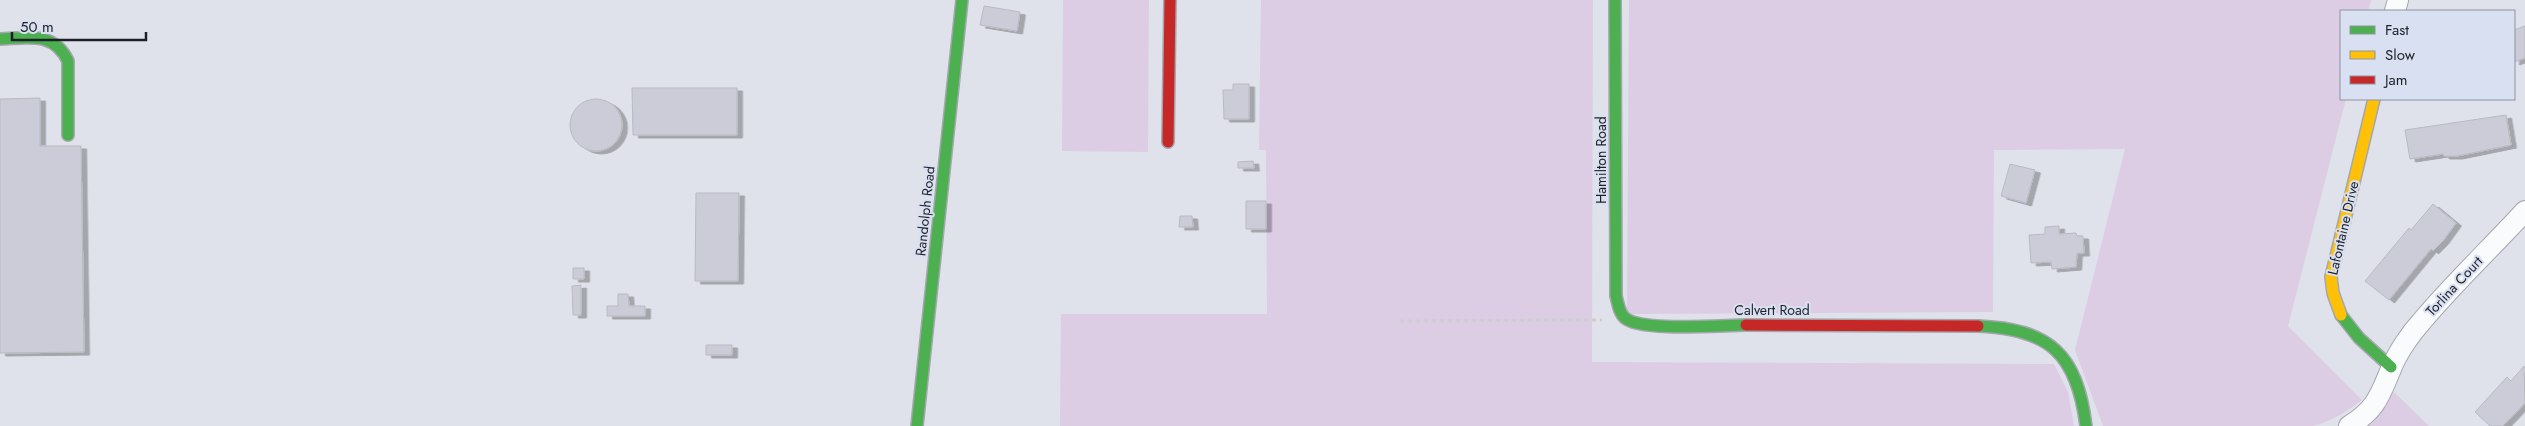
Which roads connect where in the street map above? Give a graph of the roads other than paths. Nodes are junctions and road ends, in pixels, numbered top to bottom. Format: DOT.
graph roads {
  1 [pos="962,0"];
  2 [pos="1170,0"];
  3 [pos="1615,0"];
  4 [pos="0,39"];
  5 [pos="2374,100"];
  6 [pos="68,135"];
  7 [pos="1168,142"];
  8 [pos="2525,211"];
  9 [pos="1625,318"];
  10 [pos="2391,367"];
  11 [pos="917,426"];
  12 [pos="2086,426"];
  13 [pos="2349,426"];
  1 -- 11 [label="street, Randolph Road"];
  2 -- 7 [label="street"];
  3 -- 9 [label="street, Hamilton Road"];
  4 -- 6 [label="street"];
  5 -- 10 [label="street, Lafontaine Drive"];
  8 -- 10 [label="street, Torlina Court"];
  9 -- 12 [label="street, Calvert Road"];
  10 -- 13 [label="street, Torlina Court"];
}
